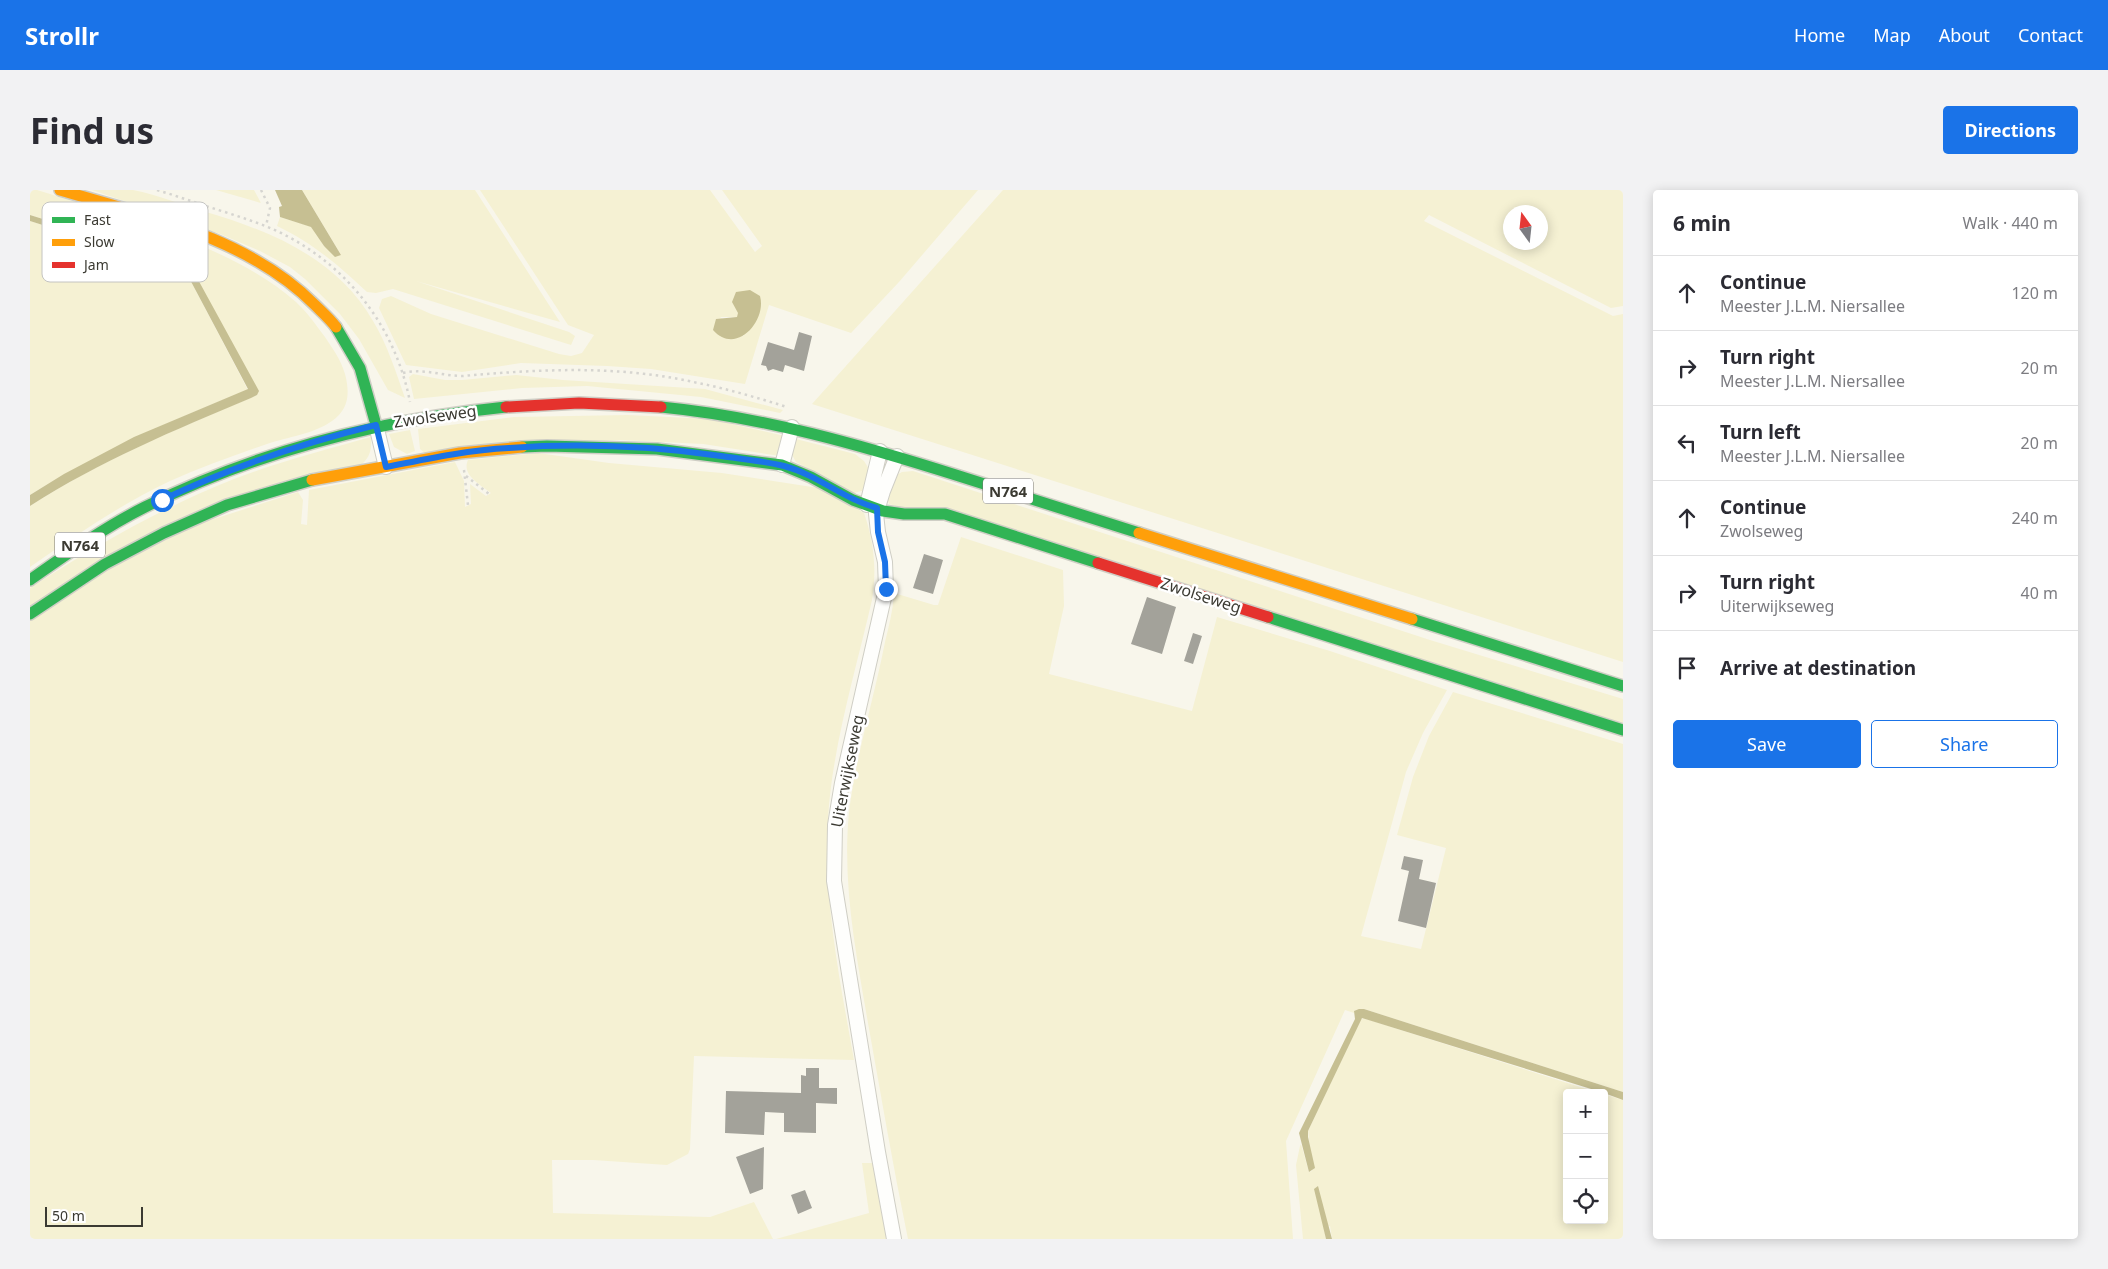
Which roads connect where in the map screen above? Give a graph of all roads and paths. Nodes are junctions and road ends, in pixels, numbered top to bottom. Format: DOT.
graph roads {
  1 [pos="60,190"];
  2 [pos="261,190"];
  3 [pos="99,202"];
  4 [pos="266,226"];
  5 [pos="208,238"];
  6 [pos="376,425"];
  7 [pos="792,427"];
  8 [pos="880,451"];
  9 [pos="460,454"];
  10 [pos="897,456"];
  11 [pos="782,465"];
  12 [pos="386,467"];
  13 [pos="466,476"];
  14 [pos="489,494"];
  15 [pos="468,505"];
  16 [pos="872,507"];
  17 [pos="30,580"];
  18 [pos="30,614"];
  19 [pos="1623,686"];
  20 [pos="1623,730"];
  21 [pos="894,1239"];
  1 -- 3 [label="main road, Zwolseweg"];
  2 -- 4 [label="path"];
  5 -- 6 [label="main road, Zwolseweg"];
  6 -- 7 [label="main road, Zwolseweg / N764"];
  6 -- 12 [label="street"];
  6 -- 17 [label="main road, N764"];
  7 -- 8 [label="main road, Zwolseweg / N764"];
  7 -- 11 [label="street"];
  8 -- 10 [label="main road, Zwolseweg / N764"];
  8 -- 16 [label="street, Uiterwijkseweg"];
  9 -- 11 [label="main road, Zwolseweg"];
  9 -- 12 [label="main road, Zwolseweg"];
  9 -- 13 [label="path"];
  10 -- 16 [label="street, Uiterwijkseweg"];
  10 -- 19 [label="main road, Zwolseweg / N764"];
  11 -- 16 [label="main road, Zwolseweg"];
  12 -- 18 [label="main road, Zwolseweg"];
  13 -- 14 [label="path"];
  13 -- 15 [label="path"];
  16 -- 20 [label="main road, Zwolseweg"];
  16 -- 21 [label="street, Uiterwijkseweg"];
}
